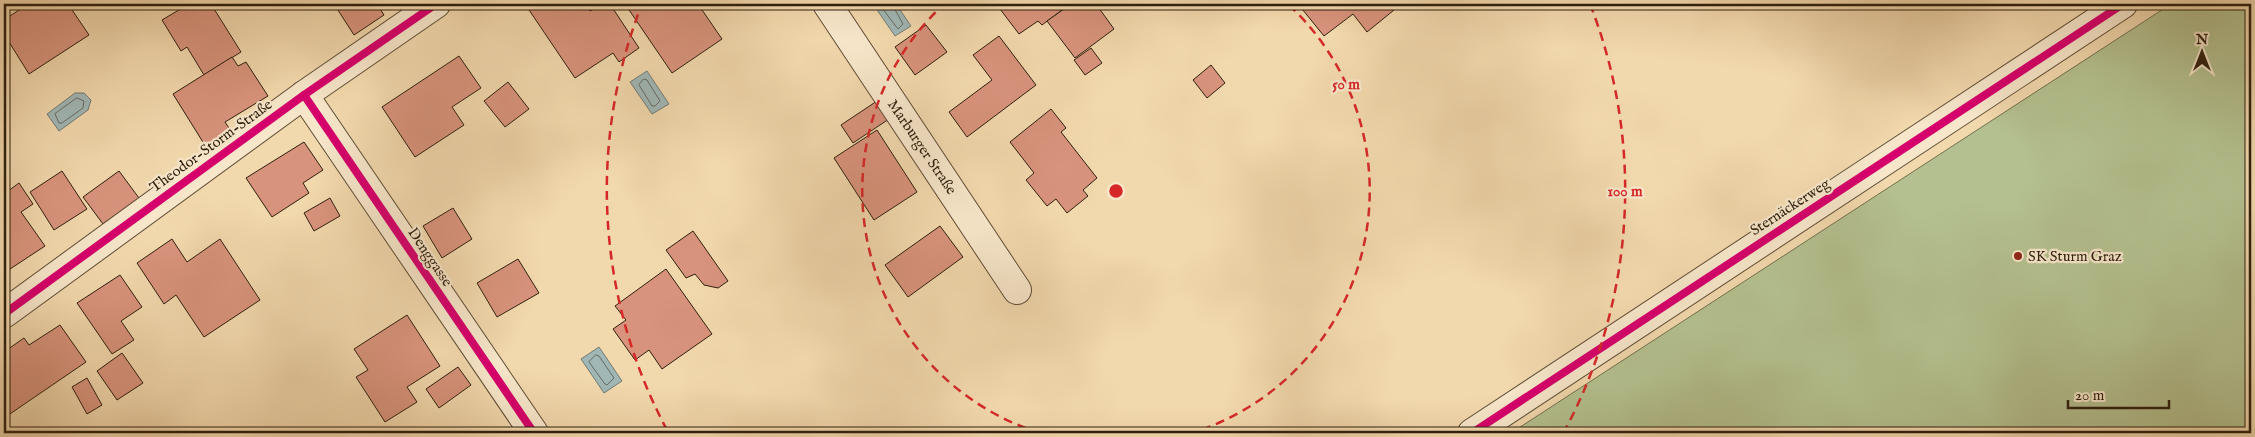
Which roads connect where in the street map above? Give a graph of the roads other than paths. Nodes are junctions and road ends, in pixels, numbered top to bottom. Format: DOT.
graph roads {
  1 [pos="436,4"];
  2 [pos="827,4"];
  3 [pos="2123,4"];
  4 [pos="304,95"];
  5 [pos="1017,290"];
  6 [pos="4,314"];
  7 [pos="534,433"];
  8 [pos="1472,433"];
  1 -- 4 [label="street, Theodor-Storm-Straße"];
  2 -- 5 [label="street, Marburger Straße"];
  3 -- 8 [label="street, Sternäckerweg"];
  4 -- 6 [label="street, Theodor-Storm-Straße"];
  4 -- 7 [label="street, Denggasse"];
}
